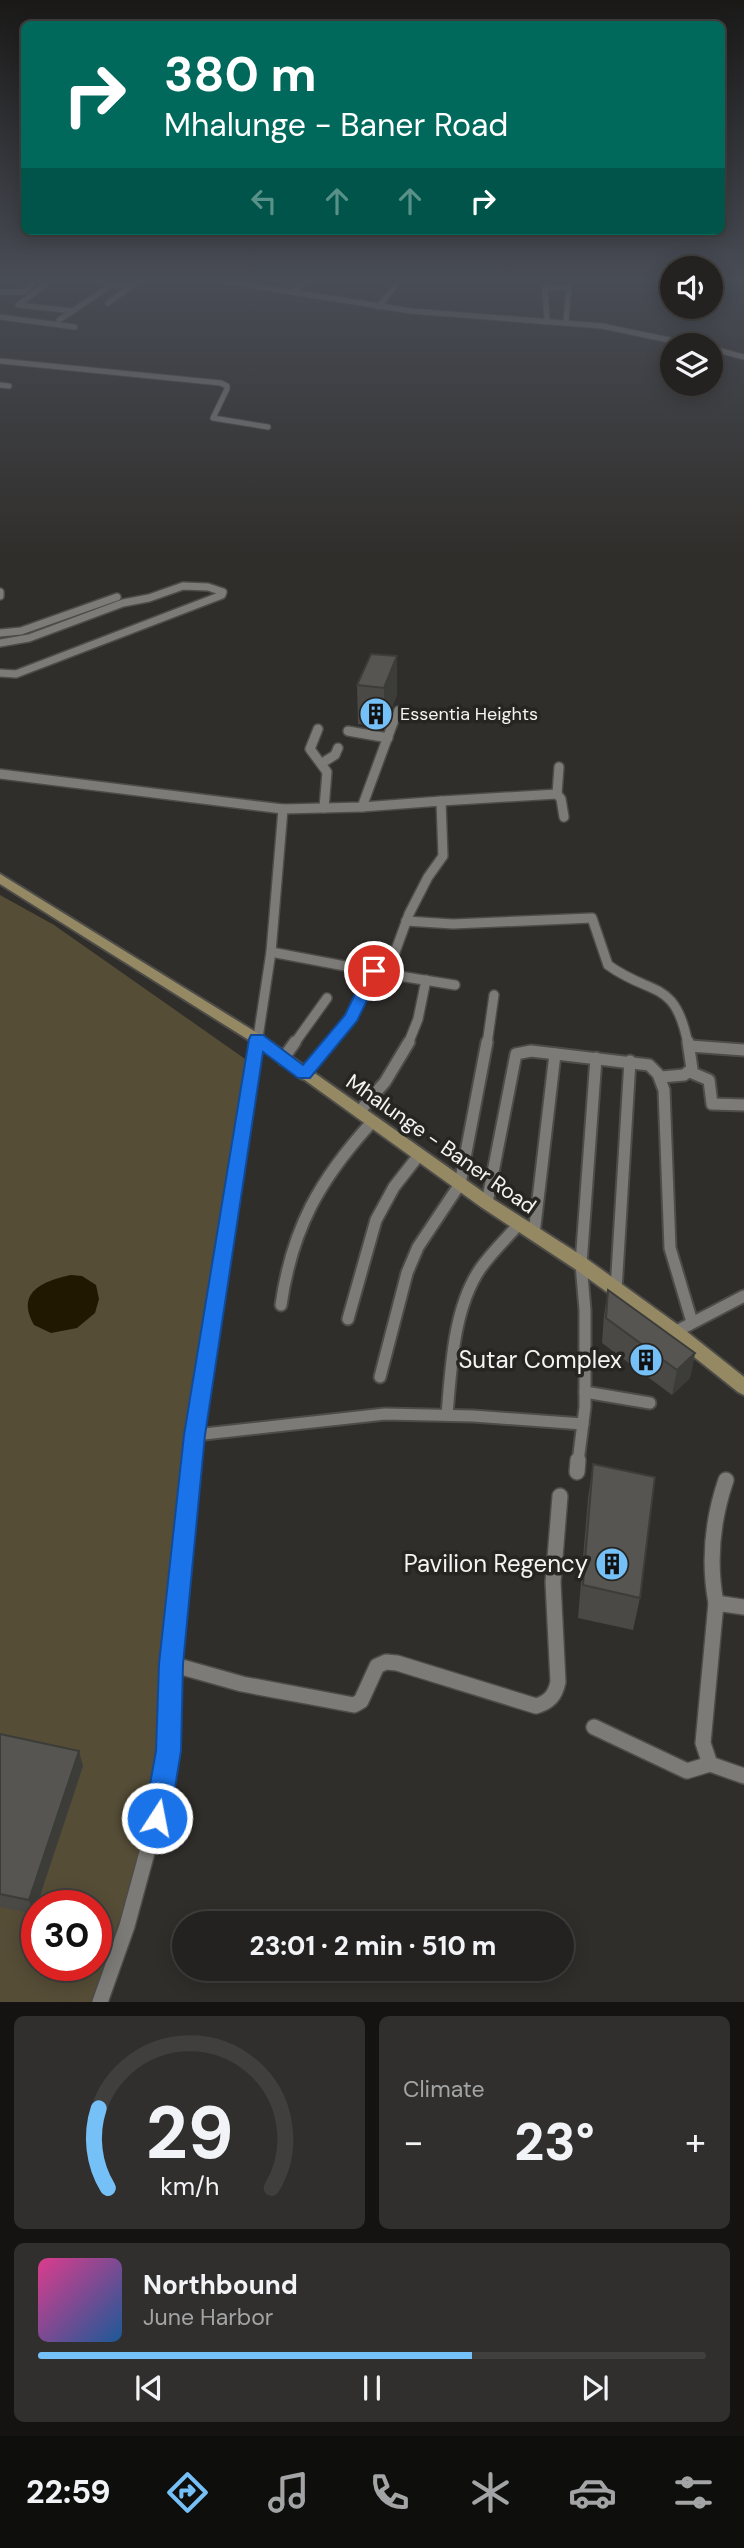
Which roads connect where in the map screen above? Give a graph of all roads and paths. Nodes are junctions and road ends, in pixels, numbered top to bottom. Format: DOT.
graph roads {
  1 [pos="105,371"];
  2 [pos="0,385"];
  3 [pos="9,386"];
  4 [pos="268,426"];
  5 [pos="117,597"];
  6 [pos="0,634"];
  7 [pos="0,643"];
  8 [pos="0,673"];
  9 [pos="398,710"];
  10 [pos="318,729"];
  11 [pos="348,731"];
  12 [pos="388,738"];
  13 [pos="338,748"];
  14 [pos="322,763"];
  15 [pos="559,767"];
  16 [pos="0,774"];
  17 [pos="557,794"];
  18 [pos="441,801"];
  19 [pos="362,807"];
  20 [pos="324,808"];
  21 [pos="283,809"];
  22 [pos="564,817"];
  23 [pos="0,878"];
  24 [pos="406,921"];
  25 [pos="271,952"];
  26 [pos="374,971"];
  27 [pos="387,974"];
  28 [pos="426,980"];
  29 [pos="455,985"];
  30 [pos="494,995"];
  31 [pos="327,998"];
  32 [pos="257,1039"];
  33 [pos="690,1046"];
  34 [pos="744,1049"];
  35 [pos="555,1054"];
  36 [pos="596,1058"];
  37 [pos="283,1059"];
  38 [pos="630,1061"];
  39 [pos="690,1072"];
  40 [pos="304,1074"];
  41 [pos="661,1077"];
  42 [pos="744,1105"];
  43 [pos="359,1112"];
  44 [pos="372,1122"];
  45 [pos="419,1155"];
  46 [pos="460,1184"];
  47 [pos="487,1203"];
  48 [pos="519,1224"];
  49 [pos="534,1234"];
  50 [pos="581,1264"];
  51 [pos="616,1290"];
  52 [pos="744,1296"];
  53 [pos="281,1305"];
  54 [pos="348,1320"];
  55 [pos="692,1322"];
  56 [pos="675,1332"];
  57 [pos="380,1377"];
  58 [pos="744,1387"];
  59 [pos="584,1392"];
  60 [pos="650,1403"];
  61 [pos="447,1415"];
  62 [pos="583,1424"];
  63 [pos="195,1435"];
  64 [pos="577,1472"];
  65 [pos="726,1480"];
  66 [pos="560,1496"];
  67 [pos="716,1603"];
  68 [pos="744,1606"];
  69 [pos="171,1664"];
  70 [pos="594,1727"];
  71 [pos="710,1764"];
  72 [pos="744,1776"];
  73 [pos="100,2002"];
  1 -- 4 [label="street"];
  2 -- 3 [label="street"];
  5 -- 6 [label="street"];
  7 -- 8 [label="street"];
  9 -- 12 [label="street"];
  10 -- 14 [label="street"];
  11 -- 12 [label="street"];
  12 -- 19 [label="street"];
  13 -- 14 [label="street"];
  14 -- 20 [label="street"];
  15 -- 17 [label="street"];
  16 -- 21 [label="street"];
  17 -- 18 [label="street"];
  17 -- 22 [label="street"];
  18 -- 19 [label="street"];
  18 -- 24 [label="street"];
  19 -- 20 [label="street"];
  20 -- 21 [label="street"];
  21 -- 25 [label="street"];
  23 -- 32 [label="main road, Mhalunge - Baner Road"];
  24 -- 27 [label="street"];
  24 -- 33 [label="street"];
  25 -- 26 [label="street"];
  25 -- 32 [label="street"];
  26 -- 27 [label="street"];
  26 -- 40 [label="street"];
  27 -- 28 [label="street"];
  28 -- 29 [label="street"];
  28 -- 43 [label="street"];
  30 -- 46 [label="street"];
  31 -- 37 [label="street"];
  32 -- 37 [label="main road, Mhalunge - Baner Road"];
  32 -- 63 [label="street"];
  33 -- 34 [label="street"];
  33 -- 39 [label="street"];
  35 -- 36 [label="street"];
  35 -- 47 [label="street"];
  35 -- 49 [label="street"];
  36 -- 38 [label="street"];
  36 -- 50 [label="street"];
  37 -- 40 [label="main road, Mhalunge - Baner Road"];
  38 -- 41 [label="street"];
  38 -- 51 [label="street"];
  39 -- 41 [label="street"];
  39 -- 42 [label="street"];
  40 -- 43 [label="main road, Mhalunge - Baner Road"];
  41 -- 55 [label="street"];
  43 -- 44 [label="main road, Mhalunge - Baner Road"];
  44 -- 45 [label="main road, Mhalunge - Baner Road"];
  44 -- 53 [label="street"];
  45 -- 46 [label="main road, Mhalunge - Baner Road"];
  45 -- 54 [label="street"];
  46 -- 47 [label="main road, Mhalunge - Baner Road"];
  46 -- 57 [label="street"];
  47 -- 48 [label="main road, Mhalunge - Baner Road"];
  48 -- 49 [label="main road, Mhalunge - Baner Road"];
  48 -- 61 [label="street"];
  49 -- 50 [label="main road, Mhalunge - Baner Road"];
  50 -- 51 [label="main road, Mhalunge - Baner Road"];
  50 -- 59 [label="street"];
  51 -- 56 [label="main road, Mhalunge - Baner Road"];
  52 -- 55 [label="street"];
  55 -- 56 [label="street"];
  56 -- 58 [label="main road, Mhalunge - Baner Road"];
  59 -- 60 [label="street"];
  59 -- 62 [label="street"];
  61 -- 62 [label="street"];
  61 -- 63 [label="street"];
  62 -- 64 [label="street"];
  63 -- 69 [label="street"];
  65 -- 67 [label="street"];
  66 -- 69 [label="street"];
  67 -- 68 [label="street"];
  67 -- 71 [label="street"];
  69 -- 73 [label="street"];
  70 -- 71 [label="street"];
  71 -- 72 [label="street"];
}
